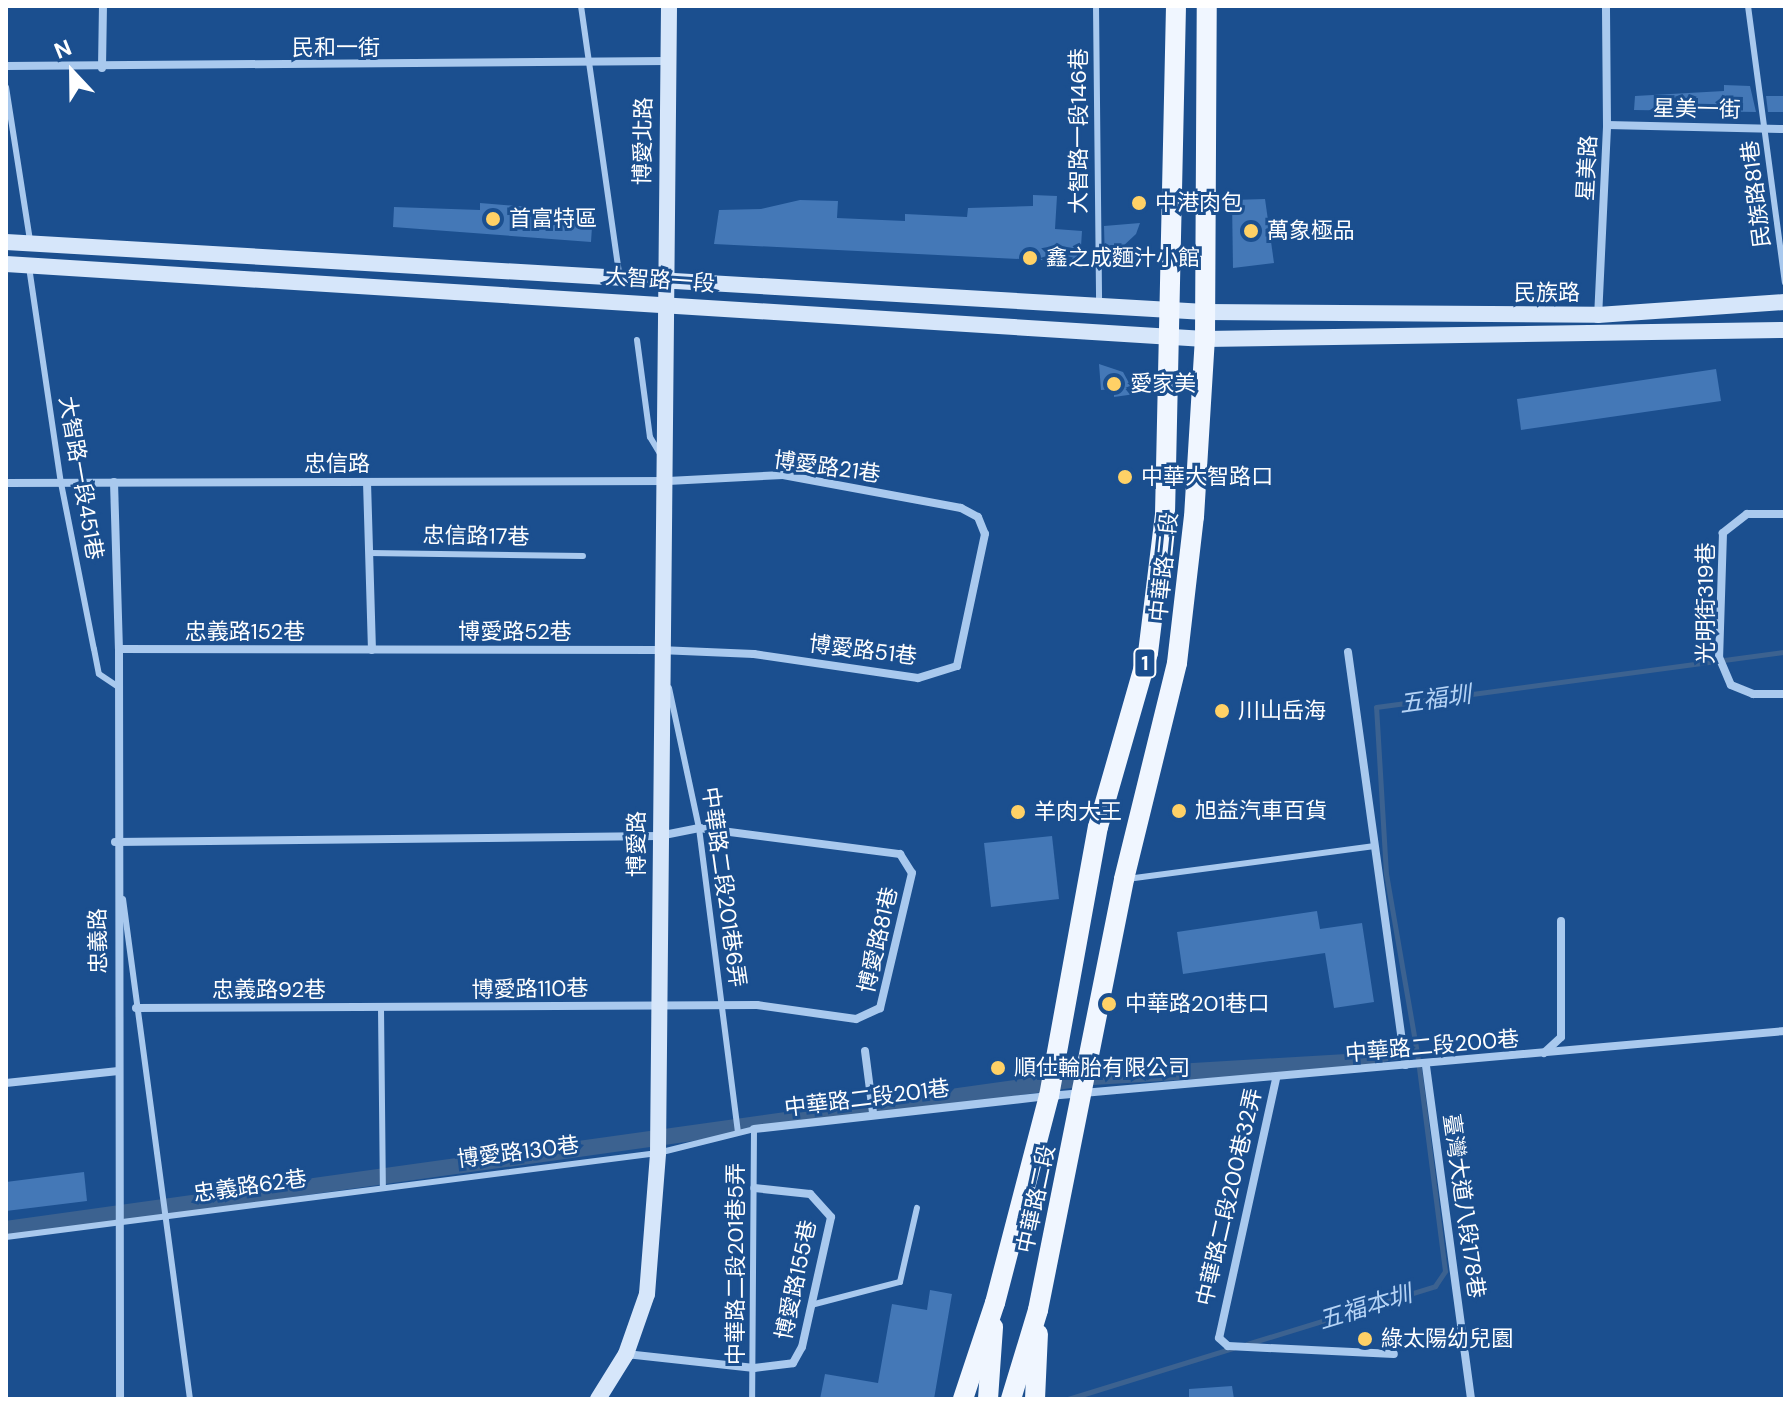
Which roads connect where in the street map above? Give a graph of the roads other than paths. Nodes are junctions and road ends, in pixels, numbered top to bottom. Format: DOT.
graph roads {
  1 [pos="103,6"];
  2 [pos="581,6"];
  3 [pos="669,6"];
  4 [pos="1096,6"];
  5 [pos="1176,6"];
  6 [pos="1207,6"];
  7 [pos="1606,6"];
  8 [pos="1748,6"];
  9 [pos="667,61"];
  10 [pos="589,64"];
  11 [pos="6,66"];
  12 [pos="102,68"];
  13 [pos="6,87"];
  14 [pos="1607,125"];
  15 [pos="1767,129"];
  16 [pos="1785,129"];
  17 [pos="6,242"];
  18 [pos="31,243"];
  19 [pos="6,264"];
  20 [pos="29,265"];
  21 [pos="619,274"];
  22 [pos="663,278"];
  23 [pos="1785,283"];
  24 [pos="663,302"];
  25 [pos="1785,302"];
  26 [pos="1099,304"];
  27 [pos="1172,309"];
  28 [pos="1205,312"];
  29 [pos="1308,314"];
  30 [pos="1599,323"];
  31 [pos="1785,330"];
  32 [pos="1172,334"];
  33 [pos="1311,334"];
  34 [pos="1205,339"];
  35 [pos="637,340"];
  36 [pos="668,473"];
  37 [pos="114,482"];
  38 [pos="367,482"];
  39 [pos="6,483"];
  40 [pos="61,483"];
  41 [pos="1785,514"];
  42 [pos="978,517"];
  43 [pos="369,553"];
  44 [pos="583,556"];
  45 [pos="119,649"];
  46 [pos="372,650"];
  47 [pos="659,650"];
  48 [pos="1348,652"];
  49 [pos="118,687"];
  50 [pos="1785,694"];
  51 [pos="699,828"];
  52 [pos="659,836"];
  53 [pos="115,842"];
  54 [pos="1373,846"];
  55 [pos="1124,879"];
  56 [pos="1561,921"];
  57 [pos="723,1005"];
  58 [pos="659,1006"];
  59 [pos="136,1008"];
  60 [pos="381,1008"];
  61 [pos="401,1008"];
  62 [pos="1785,1031"];
  63 [pos="865,1051"];
  64 [pos="1542,1055"];
  65 [pos="1405,1065"];
  66 [pos="1426,1066"];
  67 [pos="118,1071"];
  68 [pos="1276,1079"];
  69 [pos="6,1083"];
  70 [pos="1083,1094"];
  71 [pos="1049,1096"];
  72 [pos="873,1113"];
  73 [pos="754,1129"];
  74 [pos="738,1132"];
  75 [pos="658,1153"];
  76 [pos="383,1187"];
  77 [pos="754,1188"];
  78 [pos="917,1208"];
  79 [pos="165,1216"];
  80 [pos="122,1221"];
  81 [pos="6,1237"];
  82 [pos="995,1303"];
  83 [pos="811,1305"];
  84 [pos="1038,1310"];
  85 [pos="626,1354"];
  86 [pos="1394,1354"];
  87 [pos="754,1368"];
  88 [pos="989,1393"];
  89 [pos="1012,1394"];
  90 [pos="120,1399"];
  91 [pos="190,1399"];
  92 [pos="598,1399"];
  93 [pos="752,1399"];
  94 [pos="963,1399"];
  95 [pos="1035,1399"];
  96 [pos="1471,1399"];
  1 -- 12 [label="street"];
  2 -- 10 [label="lane"];
  3 -- 9 [label="street, 博愛北路"];
  4 -- 26 [label="lane, 大智路一段146巷"];
  5 -- 27 [label="main road, 中華路二段 / 1"];
  6 -- 28 [label="main road, 中華路二段 / 1"];
  7 -- 14 [label="street, 星美路"];
  8 -- 15 [label="lane, 民族路81巷"];
  9 -- 10 [label="street, 民和一街"];
  9 -- 22 [label="street, 博愛北路"];
  10 -- 12 [label="street, 民和一街"];
  10 -- 21 [label="lane"];
  11 -- 12 [label="street, 民和一街"];
  13 -- 18 [label="lane"];
  14 -- 15 [label="street, 星美一街"];
  14 -- 30 [label="street, 星美路"];
  15 -- 16 [label="street, 星美一街"];
  15 -- 23 [label="lane, 民族路81巷"];
  17 -- 18 [label="street, 大智路一段"];
  18 -- 21 [label="street, 大智路一段"];
  19 -- 20 [label="street, 大智路一段"];
  20 -- 24 [label="street, 大智路一段"];
  20 -- 40 [label="lane, 大智路一段451巷"];
  21 -- 22 [label="street, 大智路一段"];
  22 -- 24 [label="street, 博愛路"];
  22 -- 26 [label="street, 大智路一段"];
  24 -- 32 [label="street, 大智路一段"];
  24 -- 36 [label="street, 博愛路"];
  25 -- 30 [label="street, 民族路"];
  26 -- 27 [label="street, 大智路一段"];
  27 -- 28 [label="street, 大智路一段"];
  27 -- 32 [label="main road, 中華路二段 / 1"];
  28 -- 29 [label="street, 大智路一段"];
  28 -- 34 [label="main road, 中華路二段 / 1"];
  29 -- 30 [label="street, 民族路"];
  30 -- 31 [label="street, 民族路"];
  30 -- 33 [label="street, 民族路"];
  32 -- 34 [label="street, 大智路一段"];
  32 -- 71 [label="main road, 中華路二段 / 1"];
  33 -- 34 [label="street, 大智路一段"];
  34 -- 55 [label="main road, 中華路二段 / 1"];
  35 -- 36 [label="lane"];
  36 -- 38 [label="street, 忠信路"];
  36 -- 42 [label="street, 博愛路21巷"];
  36 -- 47 [label="street, 博愛路"];
  37 -- 38 [label="street, 忠信路"];
  37 -- 40 [label="street, 忠信路"];
  37 -- 45 [label="street, 忠義路"];
  38 -- 43 [label="street"];
  39 -- 40 [label="street, 忠信路"];
  40 -- 49 [label="lane, 大智路一段451巷"];
  41 -- 50 [label="street, 光明街319巷"];
  42 -- 47 [label="street, 博愛路51巷"];
  43 -- 44 [label="lane, 忠信路17巷"];
  43 -- 46 [label="street"];
  45 -- 46 [label="street, 忠義路152巷"];
  45 -- 49 [label="street, 忠義路"];
  46 -- 47 [label="street, 博愛路52巷"];
  47 -- 51 [label="lane, 中華路二段201巷6弄"];
  47 -- 52 [label="street, 博愛路"];
  48 -- 54 [label="street"];
  49 -- 53 [label="street, 忠義路"];
  51 -- 52 [label="street, 博愛路81巷"];
  51 -- 57 [label="lane, 中華路二段201巷6弄"];
  51 -- 57 [label="street, 博愛路81巷"];
  52 -- 53 [label="street, 博愛路81巷"];
  52 -- 58 [label="street, 博愛路"];
  53 -- 59 [label="lane"];
  53 -- 67 [label="street, 忠義路"];
  54 -- 55 [label="lane"];
  54 -- 65 [label="street"];
  55 -- 70 [label="main road, 中華路二段 / 1"];
  56 -- 64 [label="street"];
  57 -- 58 [label="street, 博愛路81巷"];
  57 -- 74 [label="lane, 中華路二段201巷6弄"];
  58 -- 61 [label="street, 博愛路110巷"];
  58 -- 75 [label="street, 博愛路"];
  59 -- 60 [label="street, 忠義路92巷"];
  59 -- 79 [label="lane"];
  60 -- 61 [label="street, 忠義路92巷"];
  60 -- 76 [label="lane"];
  62 -- 64 [label="street, 中華路二段200巷"];
  63 -- 72 [label="street"];
  64 -- 66 [label="street, 中華路二段200巷"];
  65 -- 66 [label="street, 中華路二段200巷"];
  65 -- 68 [label="street, 中華路二段200巷"];
  66 -- 96 [label="street, 臺灣大道八段178巷"];
  67 -- 69 [label="street"];
  67 -- 80 [label="street, 忠義路"];
  68 -- 70 [label="street, 中華路二段200巷"];
  68 -- 86 [label="street, 中華路二段200巷32弄"];
  70 -- 71 [label="street, 中華路二段201巷"];
  70 -- 84 [label="main road, 中華路二段 / 1"];
  71 -- 72 [label="street, 中華路二段201巷"];
  71 -- 82 [label="main road, 中華路二段 / 1"];
  72 -- 73 [label="street, 中華路二段201巷"];
  73 -- 74 [label="lane, 中華路二段201巷"];
  73 -- 77 [label="lane, 中華路二段201巷5弄"];
  74 -- 75 [label="lane, 中華路二段201巷"];
  75 -- 76 [label="lane, 博愛路130巷"];
  75 -- 85 [label="street, 博愛路"];
  76 -- 79 [label="lane, 忠義路62巷"];
  77 -- 83 [label="street, 博愛路155巷"];
  77 -- 87 [label="lane, 中華路二段201巷5弄"];
  78 -- 83 [label="lane"];
  79 -- 80 [label="lane, 忠義路62巷"];
  79 -- 91 [label="lane"];
  80 -- 81 [label="lane, 忠義路62巷"];
  80 -- 90 [label="street, 忠義路"];
  82 -- 88 [label="main road, 中華路二段 / 1"];
  82 -- 94 [label="main road, 中華路二段 / 1"];
  83 -- 87 [label="street, 博愛路155巷"];
  84 -- 89 [label="main road, 中華路二段 / 1"];
  84 -- 95 [label="main road, 中華路二段 / 1"];
  85 -- 87 [label="street, 博愛路155巷"];
  85 -- 92 [label="street, 博愛路"];
  87 -- 93 [label="lane, 中華路二段201巷5弄"];
}
